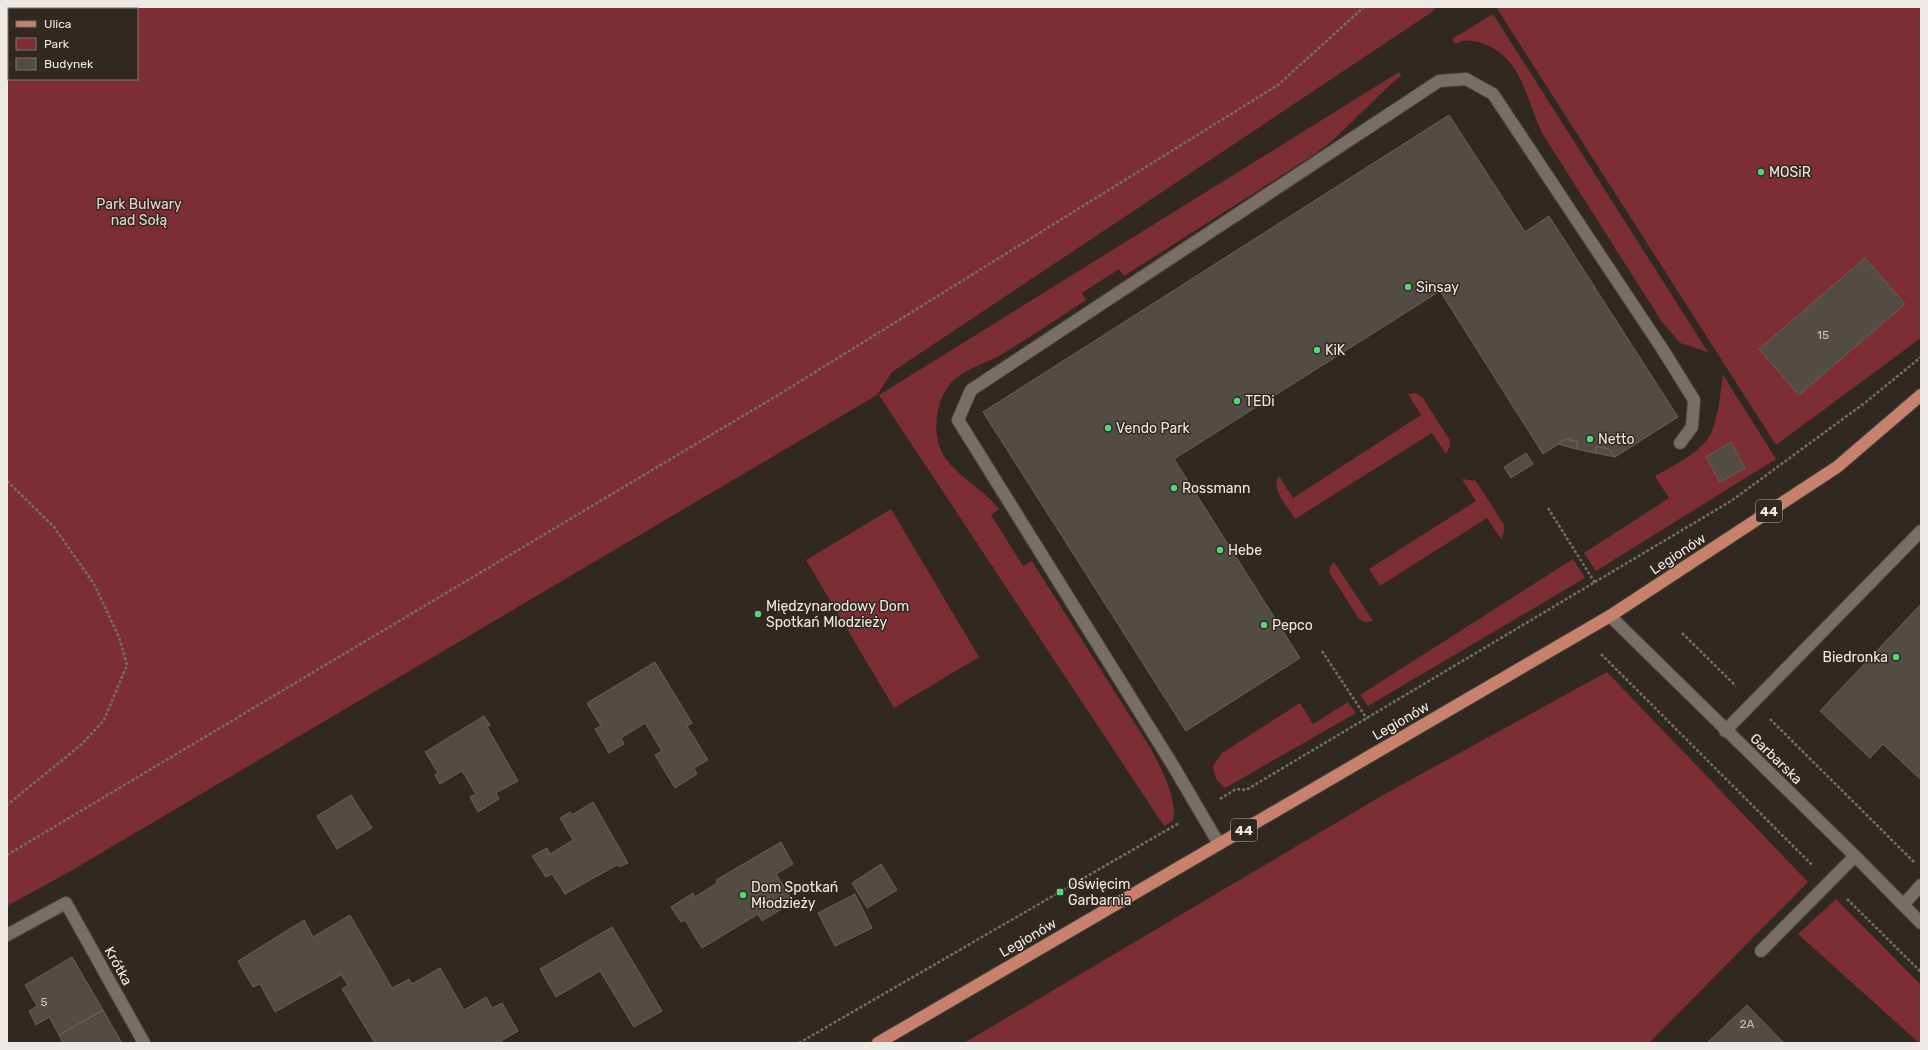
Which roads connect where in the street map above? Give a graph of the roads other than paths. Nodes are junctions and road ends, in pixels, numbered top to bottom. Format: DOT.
graph roads {
  1 [pos="1921,395"];
  2 [pos="1680,442"];
  3 [pos="1921,531"];
  4 [pos="1610,616"];
  5 [pos="1725,731"];
  6 [pos="1219,844"];
  7 [pos="1855,856"];
  8 [pos="1921,886"];
  9 [pos="1903,905"];
  10 [pos="1921,923"];
  11 [pos="7,935"];
  12 [pos="1761,951"];
  13 [pos="144,1043"];
  14 [pos="878,1043"];
  1 -- 4 [label="main road, Legionów / 44"];
  2 -- 6 [label="street"];
  3 -- 5 [label="street"];
  4 -- 5 [label="street, Garbarska"];
  4 -- 6 [label="main road, Legionów / 44"];
  5 -- 7 [label="street, Garbarska"];
  6 -- 14 [label="main road, Legionów / 44"];
  7 -- 9 [label="street, Garbarska"];
  7 -- 12 [label="street"];
  8 -- 9 [label="street"];
  9 -- 10 [label="street, Garbarska"];
  11 -- 13 [label="street, Krótka"];
}
